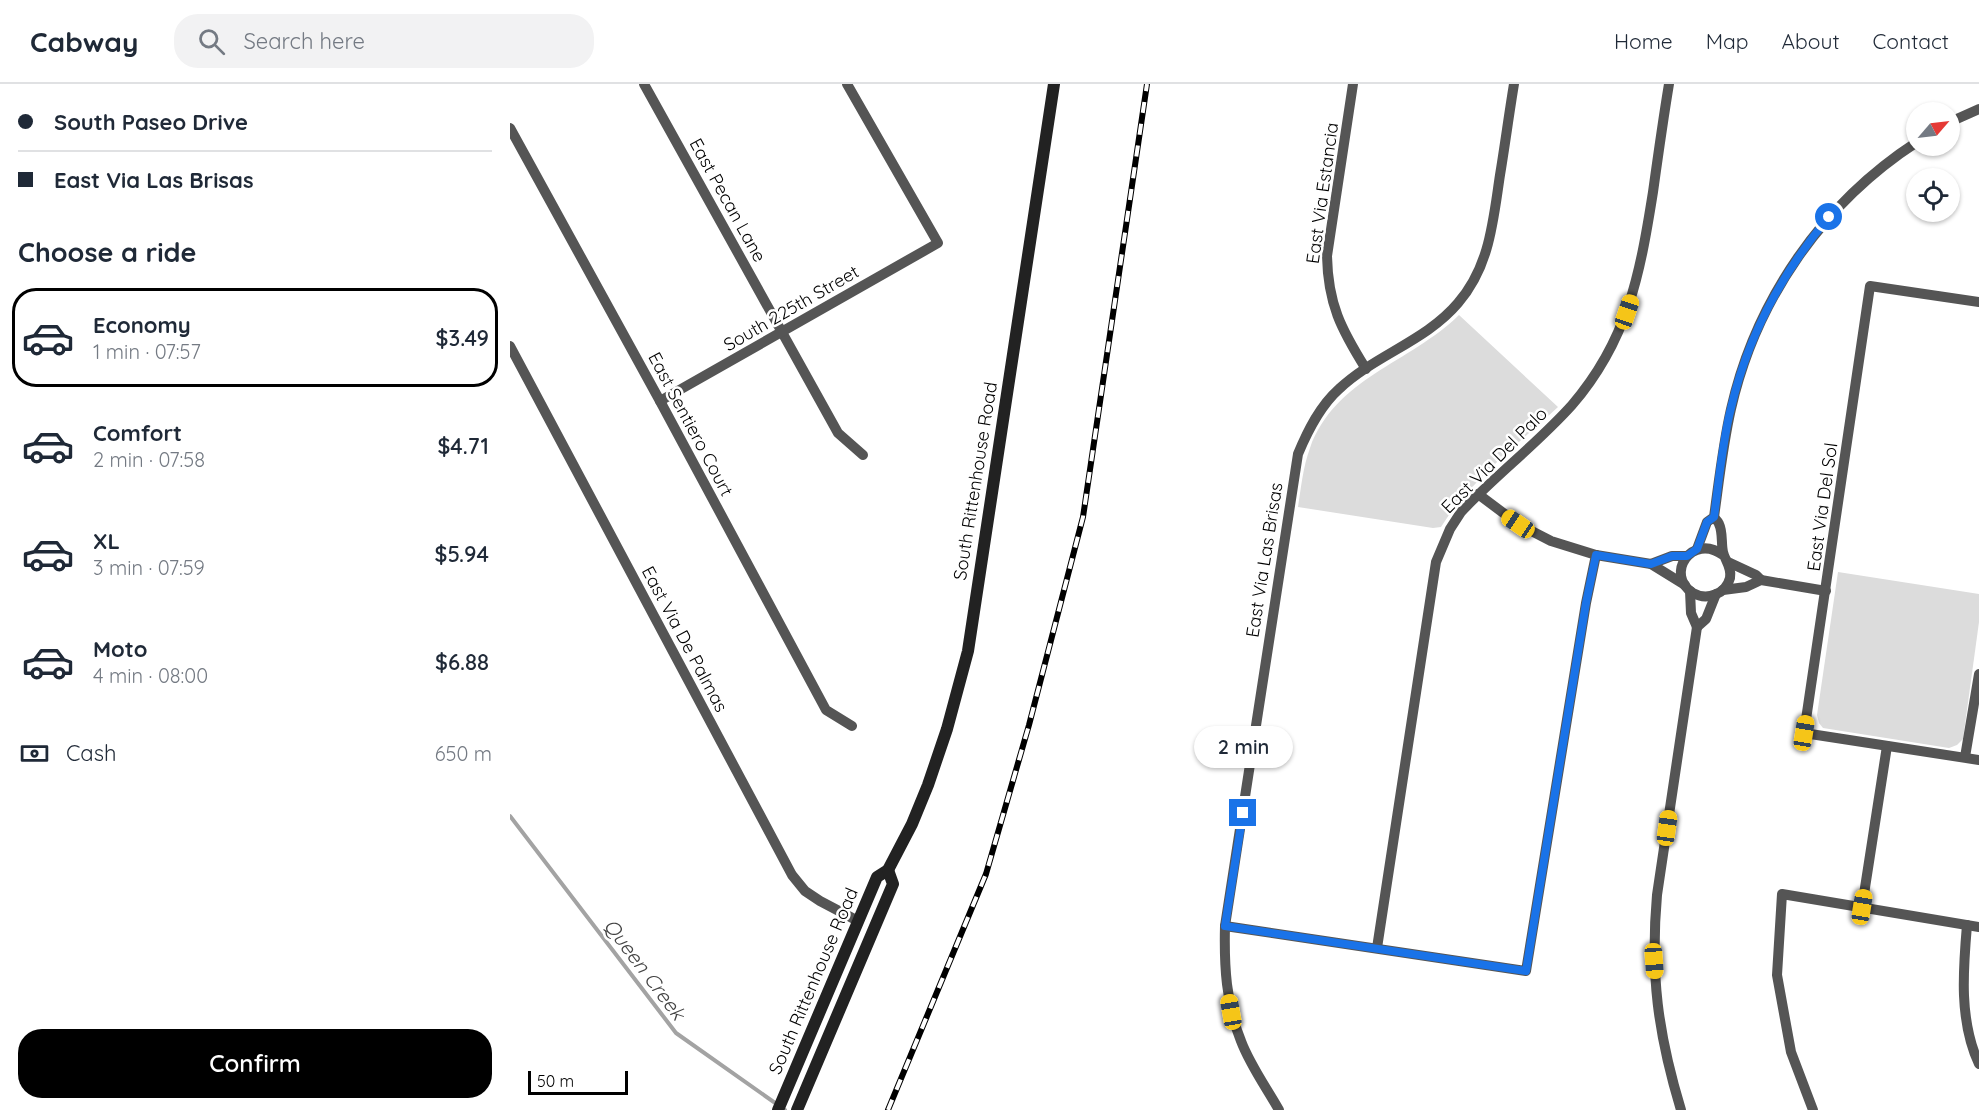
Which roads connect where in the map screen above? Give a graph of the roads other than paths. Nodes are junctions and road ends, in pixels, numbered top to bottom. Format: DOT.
graph roads {
  1 [pos="644,84"];
  2 [pos="847,84"];
  3 [pos="1054,84"];
  4 [pos="1353,84"];
  5 [pos="1514,84"];
  6 [pos="1669,84"];
  7 [pos="1979,109"];
  8 [pos="1960,118"];
  9 [pos="510,128"];
  10 [pos="1906,149"];
  11 [pos="1979,302"];
  12 [pos="783,332"];
  13 [pos="510,346"];
  14 [pos="1366,369"];
  15 [pos="660,402"];
  16 [pos="863,455"];
  17 [pos="1478,494"];
  18 [pos="1714,517"];
  19 [pos="1697,549"];
  20 [pos="1596,555"];
  21 [pos="1687,556"];
  22 [pos="1726,558"];
  23 [pos="1651,564"];
  24 [pos="1761,580"];
  25 [pos="1688,588"];
  26 [pos="1826,591"];
  27 [pos="1720,592"];
  28 [pos="1697,627"];
  29 [pos="1979,675"];
  30 [pos="852,726"];
  31 [pos="1887,746"];
  32 [pos="1965,758"];
  33 [pos="1979,760"];
  34 [pos="888,870"];
  35 [pos="1862,907"];
  36 [pos="858,921"];
  37 [pos="1967,925"];
  38 [pos="1225,926"];
  39 [pos="1979,927"];
  40 [pos="1377,948"];
  41 [pos="1979,1064"];
  42 [pos="778,1110"];
  43 [pos="798,1110"];
  44 [pos="1279,1110"];
  45 [pos="1681,1110"];
  46 [pos="1813,1110"];
  1 -- 12 [label="street, East Pecan Lane"];
  2 -- 12 [label="street, South 225th Street"];
  3 -- 34 [label="main road, South Rittenhouse Road"];
  4 -- 14 [label="street, East Via Estancia"];
  5 -- 14 [label="street, East Via Las Brisas"];
  6 -- 17 [label="street, East Via Del Palo"];
  7 -- 8 [label="street"];
  9 -- 15 [label="street, East Sentiero Court"];
  10 -- 18 [label="street"];
  11 -- 26 [label="street, East Via Del Sol"];
  12 -- 15 [label="street, South 225th Street"];
  12 -- 16 [label="street, East Pecan Lane"];
  13 -- 36 [label="street, East Via De Palmas"];
  14 -- 38 [label="street, East Via Las Brisas"];
  15 -- 30 [label="street, East Sentiero Court"];
  17 -- 20 [label="street"];
  17 -- 40 [label="street, East Via Del Palo"];
  18 -- 19 [label="street"];
  18 -- 22 [label="street"];
  19 -- 21 [label="street"];
  19 -- 22 [label="street"];
  20 -- 23 [label="street"];
  20 -- 40 [label="street"];
  21 -- 23 [label="street"];
  21 -- 25 [label="street"];
  22 -- 24 [label="street"];
  22 -- 27 [label="street"];
  23 -- 25 [label="street"];
  24 -- 26 [label="street"];
  24 -- 27 [label="street"];
  25 -- 27 [label="street"];
  25 -- 28 [label="street"];
  26 -- 31 [label="street, East Via Del Sol"];
  27 -- 28 [label="street"];
  28 -- 45 [label="street"];
  29 -- 32 [label="street"];
  31 -- 32 [label="street"];
  31 -- 35 [label="street"];
  32 -- 33 [label="street"];
  34 -- 36 [label="main road, South Rittenhouse Road"];
  34 -- 43 [label="main road, South Rittenhouse Road"];
  35 -- 37 [label="street"];
  35 -- 46 [label="street"];
  36 -- 42 [label="main road, South Rittenhouse Road"];
  37 -- 39 [label="street"];
  37 -- 41 [label="street"];
  38 -- 40 [label="street"];
  38 -- 44 [label="street, East Via Las Brisas"];
}
